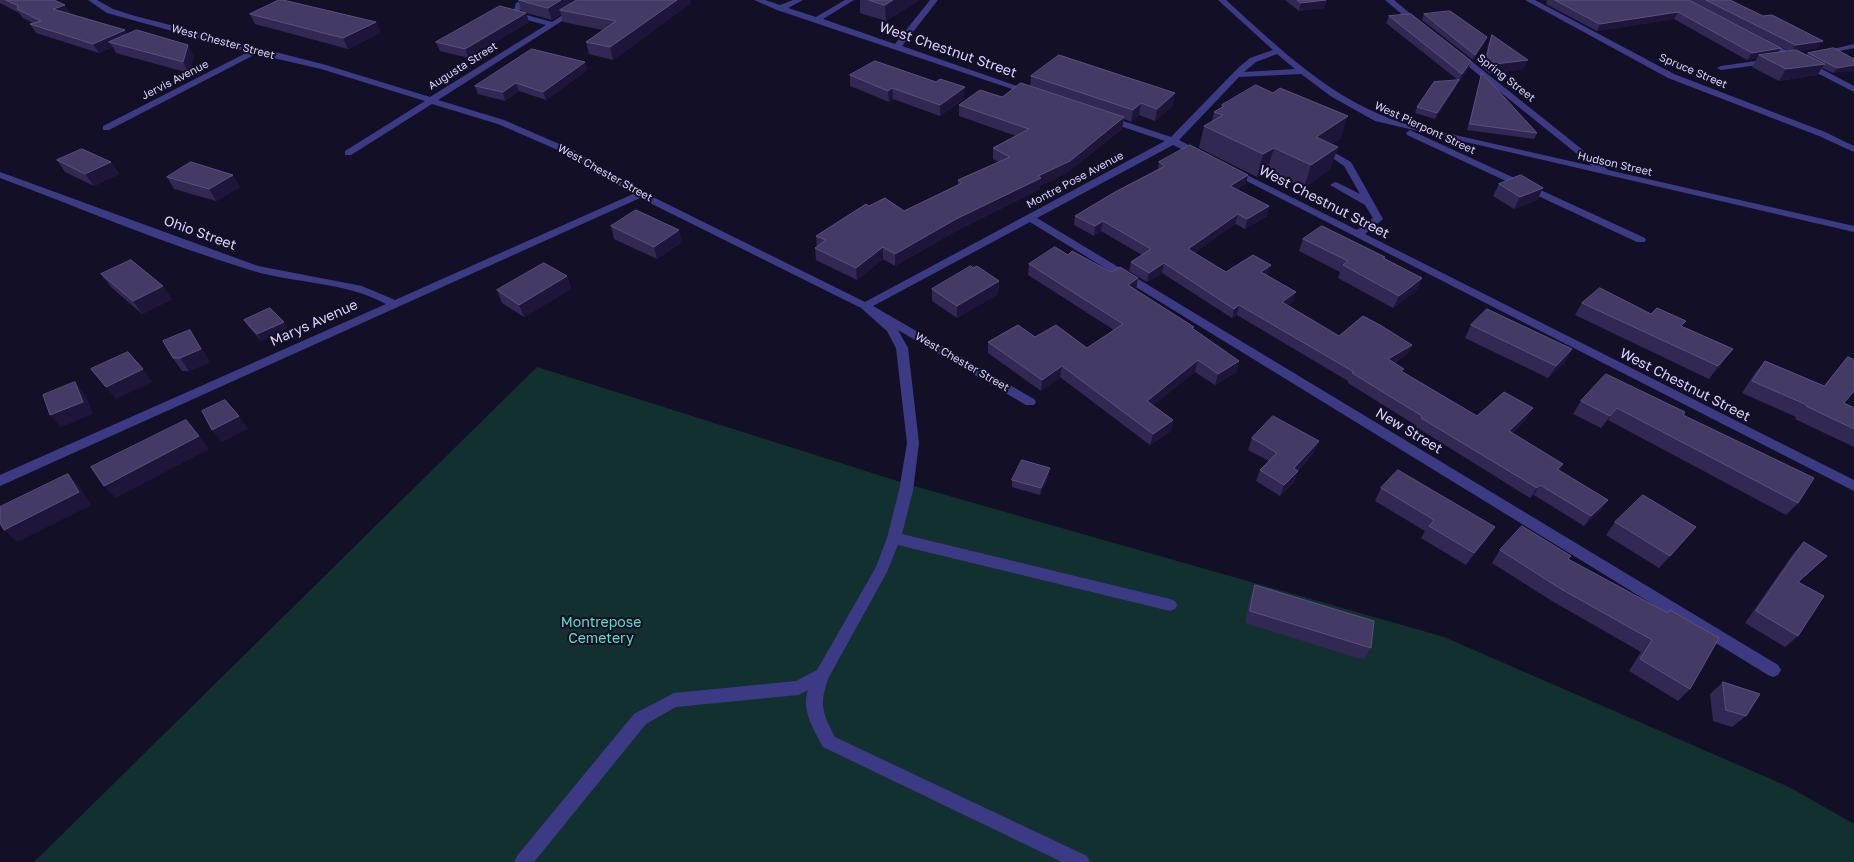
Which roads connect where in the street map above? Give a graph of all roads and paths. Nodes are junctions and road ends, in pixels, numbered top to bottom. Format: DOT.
graph roads {
  1 [pos="92,0"];
  2 [pos="528,0"];
  3 [pos="591,0"];
  4 [pos="758,0"];
  5 [pos="800,0"];
  6 [pos="850,0"];
  7 [pos="934,0"];
  8 [pos="1222,0"];
  9 [pos="1389,0"];
  10 [pos="1530,0"];
  11 [pos="780,8"];
  12 [pos="816,20"];
  13 [pos="552,24"];
  14 [pos="1427,30"];
  15 [pos="1759,40"];
  16 [pos="1854,46"];
  17 [pos="897,48"];
  18 [pos="1449,48"];
  19 [pos="1278,51"];
  20 [pos="255,52"];
  21 [pos="1794,58"];
  22 [pos="1721,68"];
  23 [pos="1304,71"];
  24 [pos="1236,75"];
  25 [pos="1854,90"];
  26 [pos="1043,97"];
  27 [pos="430,100"];
  28 [pos="1099,116"];
  29 [pos="1372,116"];
  30 [pos="106,128"];
  31 [pos="1174,141"];
  32 [pos="1854,148"];
  33 [pos="348,153"];
  34 [pos="1335,156"];
  35 [pos="1209,159"];
  36 [pos="1226,168"];
  37 [pos="0,174"];
  38 [pos="1609,174"];
  39 [pos="1335,185"];
  40 [pos="640,194"];
  41 [pos="1369,203"];
  42 [pos="1030,218"];
  43 [pos="1854,229"];
  44 [pos="1358,235"];
  45 [pos="1641,240"];
  46 [pos="393,303"];
  47 [pos="865,306"];
  48 [pos="1030,402"];
  49 [pos="0,481"];
  50 [pos="1854,486"];
  51 [pos="894,538"];
  52 [pos="1170,605"];
  53 [pos="1772,670"];
  54 [pos="822,675"];
  55 [pos="523,862"];
  56 [pos="1081,862"];
  1 -- 20 [label="street, West Chester Street"];
  2 -- 13 [label="street"];
  3 -- 13 [label="street, Augusta Street"];
  4 -- 11 [label="street, West Chestnut Street"];
  5 -- 11 [label="street"];
  6 -- 12 [label="street"];
  7 -- 17 [label="street"];
  8 -- 19 [label="street, West Pierpont Street"];
  9 -- 14 [label="street"];
  10 -- 32 [label="street, Spruce Street"];
  11 -- 12 [label="street, West Chestnut Street"];
  12 -- 17 [label="street, West Chestnut Street"];
  13 -- 27 [label="street, Augusta Street"];
  15 -- 21 [label="street"];
  16 -- 21 [label="street"];
  17 -- 26 [label="street, West Chestnut Street"];
  18 -- 38 [label="street, Spring Street"];
  19 -- 23 [label="street, West Pierpont Street"];
  19 -- 24 [label="street, Montre Pose Avenue"];
  20 -- 27 [label="street, West Chester Street"];
  20 -- 30 [label="street, Jervis Avenue"];
  21 -- 22 [label="street"];
  21 -- 25 [label="street"];
  23 -- 24 [label="street"];
  23 -- 29 [label="street, West Pierpont Street"];
  24 -- 31 [label="street, Montre Pose Avenue"];
  27 -- 33 [label="street, Augusta Street"];
  27 -- 40 [label="street, West Chester Street"];
  28 -- 31 [label="street"];
  29 -- 38 [label="street, Hudson Street"];
  29 -- 45 [label="street, West Pierpont Street"];
  31 -- 35 [label="street"];
  31 -- 42 [label="street, Montre Pose Avenue"];
  34 -- 41 [label="street"];
  36 -- 44 [label="street, West Chestnut Street"];
  37 -- 46 [label="street, Ohio Street"];
  38 -- 43 [label="street, Hudson Street"];
  39 -- 41 [label="street"];
  40 -- 46 [label="street, Marys Avenue"];
  40 -- 47 [label="street, West Chester Street"];
  41 -- 44 [label="street"];
  42 -- 47 [label="street, Montre Pose Avenue"];
  42 -- 53 [label="street, New Street"];
  44 -- 50 [label="street, West Chestnut Street"];
  46 -- 49 [label="street, Marys Avenue"];
  47 -- 48 [label="street, West Chester Street"];
  47 -- 51 [label="street"];
  51 -- 52 [label="street"];
  51 -- 54 [label="street"];
  54 -- 55 [label="street"];
  54 -- 56 [label="street"];
}
